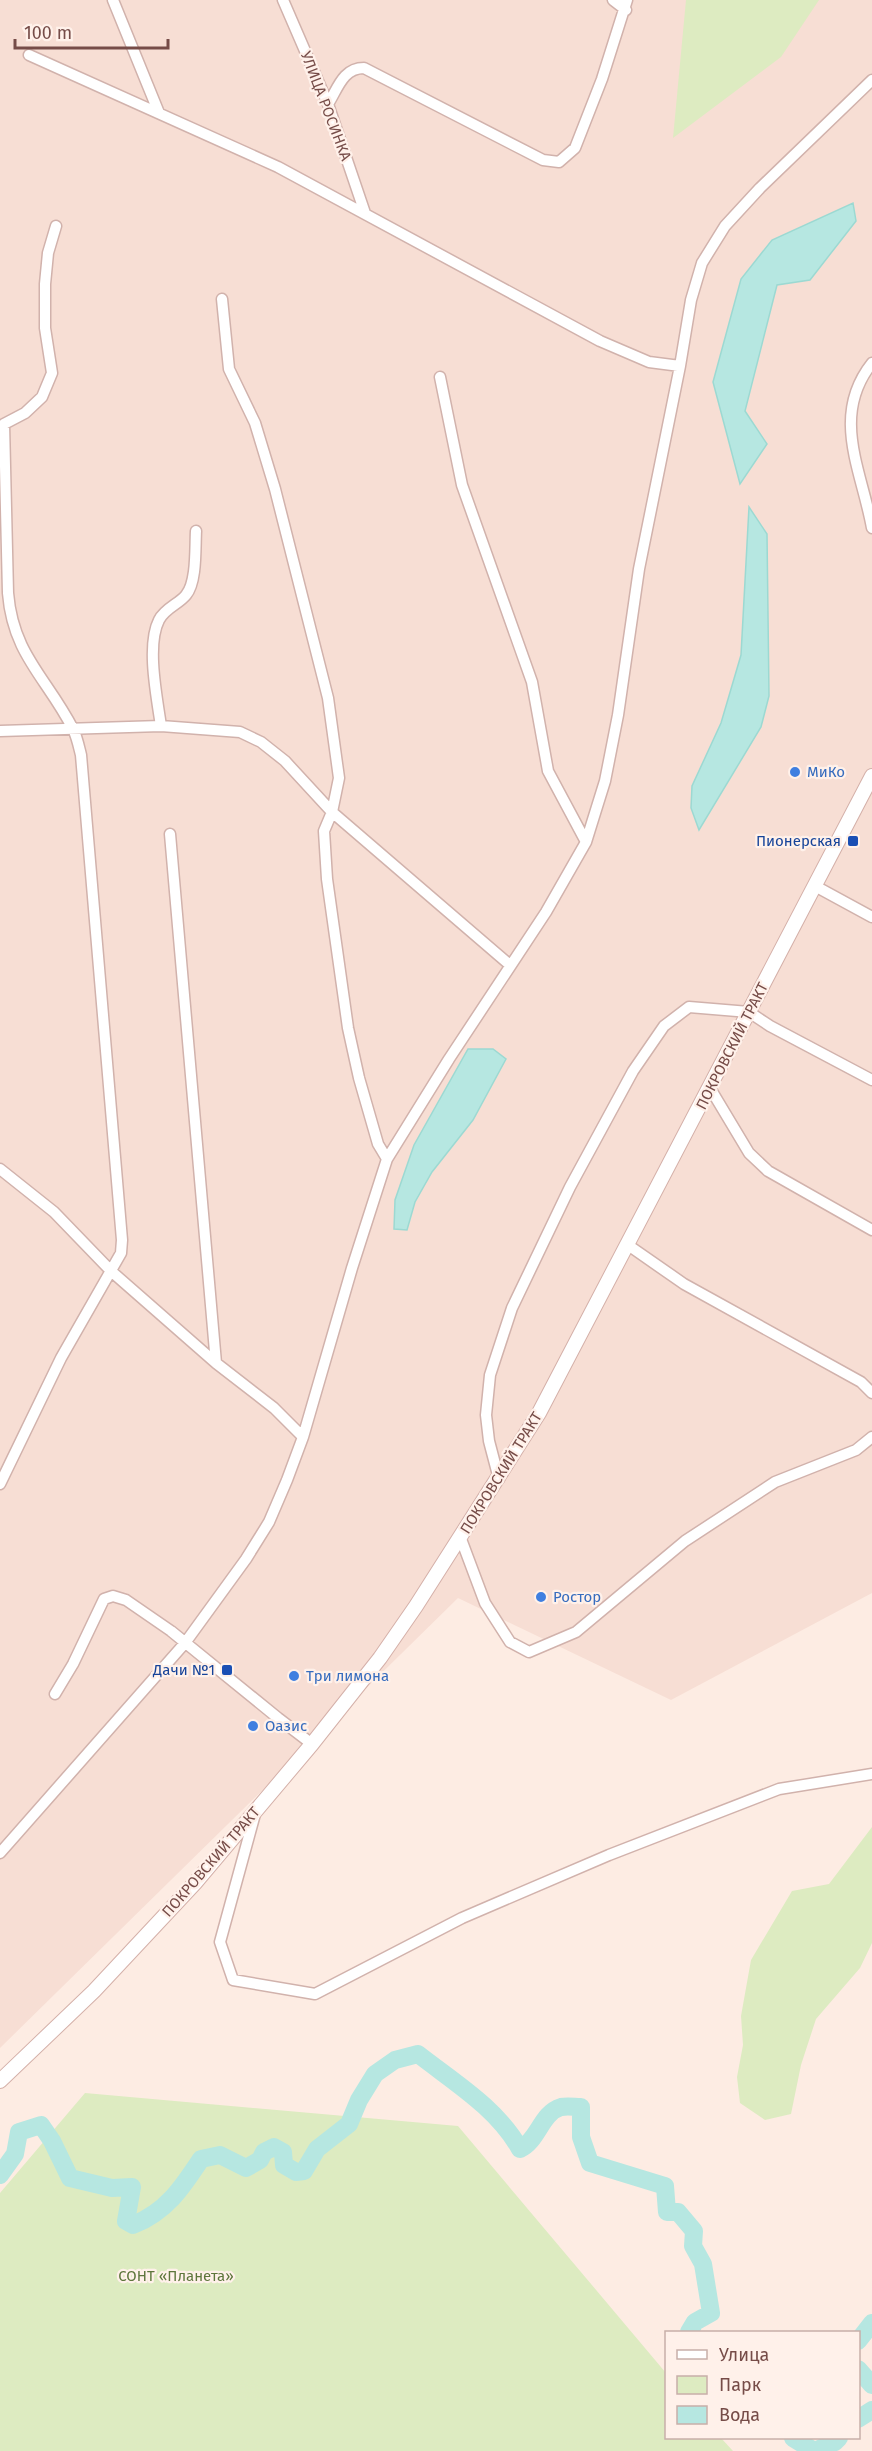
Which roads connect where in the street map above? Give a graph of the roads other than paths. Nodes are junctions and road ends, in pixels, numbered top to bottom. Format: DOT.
graph roads {
  1 [pos="112,0"];
  2 [pos="283,0"];
  3 [pos="613,0"];
  4 [pos="626,5"];
  5 [pos="29,55"];
  6 [pos="872,80"];
  7 [pos="328,104"];
  8 [pos="159,113"];
  9 [pos="365,213"];
  10 [pos="56,226"];
  11 [pos="222,299"];
  12 [pos="872,363"];
  13 [pos="680,366"];
  14 [pos="440,377"];
  15 [pos="2,423"];
  16 [pos="872,528"];
  17 [pos="196,531"];
  18 [pos="161,726"];
  19 [pos="73,730"];
  20 [pos="0,731"];
  21 [pos="872,776"];
  22 [pos="332,812"];
  23 [pos="170,834"];
  24 [pos="586,842"];
  25 [pos="814,886"];
  26 [pos="872,917"];
  27 [pos="510,965"];
  28 [pos="749,1012"];
  29 [pos="872,1080"];
  30 [pos="710,1088"];
  31 [pos="387,1159"];
  32 [pos="0,1169"];
  33 [pos="872,1230"];
  34 [pos="628,1245"];
  35 [pos="111,1271"];
  36 [pos="216,1363"];
  37 [pos="872,1393"];
  38 [pos="303,1437"];
  39 [pos="872,1437"];
  40 [pos="499,1479"];
  41 [pos="0,1484"];
  42 [pos="461,1539"];
  43 [pos="185,1643"];
  44 [pos="55,1694"];
  45 [pos="312,1744"];
  46 [pos="872,1774"];
  47 [pos="255,1811"];
  48 [pos="0,1853"];
  49 [pos="0,2081"];
  1 -- 8 [label="street"];
  2 -- 7 [label="street, УЛИЦА РОСИНКА"];
  3 -- 4 [label="street"];
  4 -- 7 [label="street"];
  5 -- 8 [label="street"];
  6 -- 13 [label="street"];
  7 -- 9 [label="street, УЛИЦА РОСИНКА"];
  8 -- 9 [label="street"];
  9 -- 13 [label="street"];
  10 -- 15 [label="street"];
  11 -- 22 [label="street"];
  12 -- 16 [label="street"];
  13 -- 24 [label="street"];
  14 -- 24 [label="street"];
  15 -- 19 [label="street"];
  17 -- 18 [label="street"];
  18 -- 19 [label="street"];
  18 -- 22 [label="street"];
  19 -- 20 [label="street"];
  19 -- 35 [label="street"];
  21 -- 25 [label="main road, ПОКРОВСКИЙ ТРАКТ"];
  22 -- 27 [label="street"];
  22 -- 31 [label="street"];
  23 -- 36 [label="street"];
  24 -- 27 [label="street"];
  25 -- 26 [label="street"];
  25 -- 28 [label="main road, ПОКРОВСКИЙ ТРАКТ"];
  27 -- 31 [label="street"];
  28 -- 29 [label="street"];
  28 -- 30 [label="main road, ПОКРОВСКИЙ ТРАКТ"];
  28 -- 40 [label="street"];
  30 -- 33 [label="street"];
  30 -- 34 [label="main road, ПОКРОВСКИЙ ТРАКТ"];
  31 -- 38 [label="street"];
  32 -- 35 [label="street"];
  34 -- 37 [label="street"];
  34 -- 40 [label="main road, ПОКРОВСКИЙ ТРАКТ"];
  35 -- 36 [label="street"];
  35 -- 41 [label="street"];
  36 -- 38 [label="street"];
  38 -- 43 [label="street"];
  39 -- 42 [label="street"];
  40 -- 42 [label="main road, ПОКРОВСКИЙ ТРАКТ"];
  42 -- 45 [label="main road, ПОКРОВСКИЙ ТРАКТ"];
  43 -- 44 [label="street"];
  43 -- 45 [label="street"];
  43 -- 48 [label="street"];
  45 -- 47 [label="main road, ПОКРОВСКИЙ ТРАКТ"];
  46 -- 47 [label="street"];
  47 -- 49 [label="main road, ПОКРОВСКИЙ ТРАКТ"];
}
